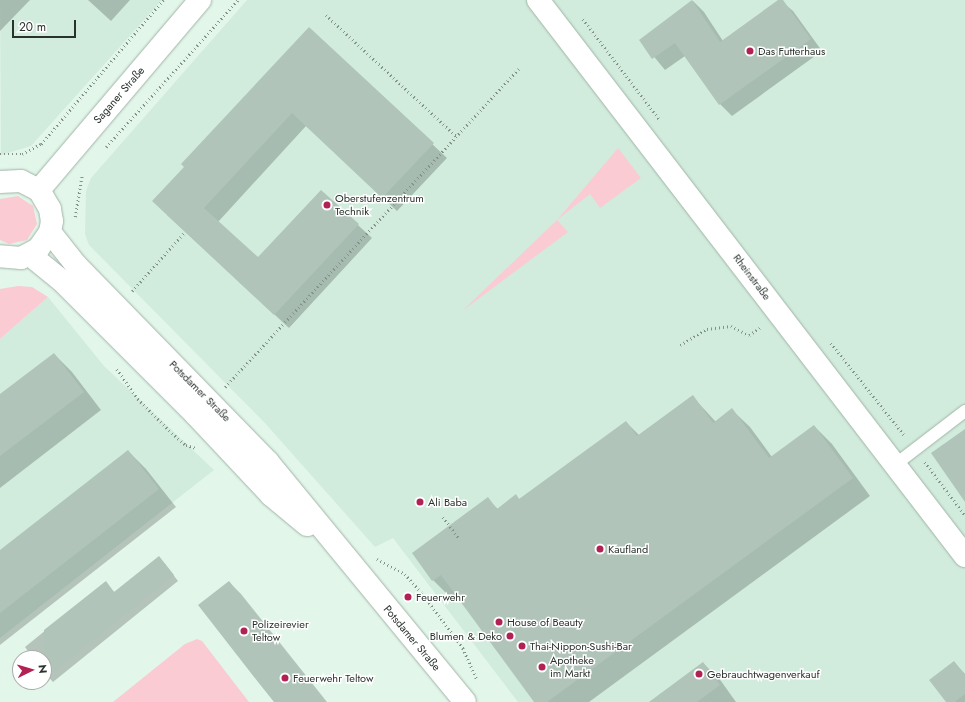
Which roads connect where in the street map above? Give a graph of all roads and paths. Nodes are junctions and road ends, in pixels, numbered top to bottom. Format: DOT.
graph roads {
  1 [pos="163,0"];
  2 [pos="200,0"];
  3 [pos="238,0"];
  4 [pos="538,0"];
  5 [pos="326,16"];
  6 [pos="520,67"];
  7 [pos="456,136"];
  8 [pos="103,151"];
  9 [pos="0,154"];
  10 [pos="85,171"];
  11 [pos="0,182"];
  12 [pos="39,190"];
  13 [pos="75,222"];
  14 [pos="50,232"];
  15 [pos="185,232"];
  16 [pos="30,255"];
  17 [pos="0,256"];
  18 [pos="118,308"];
  19 [pos="780,313"];
  20 [pos="680,345"];
  21 [pos="210,402"];
  22 [pos="965,411"];
  23 [pos="896,464"];
  24 [pos="443,517"];
  25 [pos="458,538"];
  26 [pos="962,544"];
  27 [pos="344,555"];
  28 [pos="465,702"];
  1 -- 9 [label="path"];
  2 -- 12 [label="street, Saganer Straße"];
  3 -- 8 [label="path"];
  4 -- 19 [label="street, Rheinstraße"];
  5 -- 7 [label="path"];
  6 -- 7 [label="path"];
  7 -- 21 [label="path"];
  10 -- 13 [label="path"];
  11 -- 12 [label="street"];
  12 -- 14 [label="street"];
  14 -- 16 [label="street"];
  14 -- 18 [label="street, Potsdamer Straße"];
  15 -- 18 [label="path"];
  16 -- 17 [label="street"];
  16 -- 27 [label="street, Potsdamer Straße"];
  18 -- 21 [label="street, Potsdamer Straße"];
  19 -- 20 [label="path"];
  19 -- 23 [label="street, Rheinstraße"];
  21 -- 27 [label="street, Potsdamer Straße"];
  22 -- 23 [label="lane"];
  23 -- 26 [label="street, Rheinstraße"];
  24 -- 25 [label="path"];
  27 -- 28 [label="street, Potsdamer Straße"];
}
